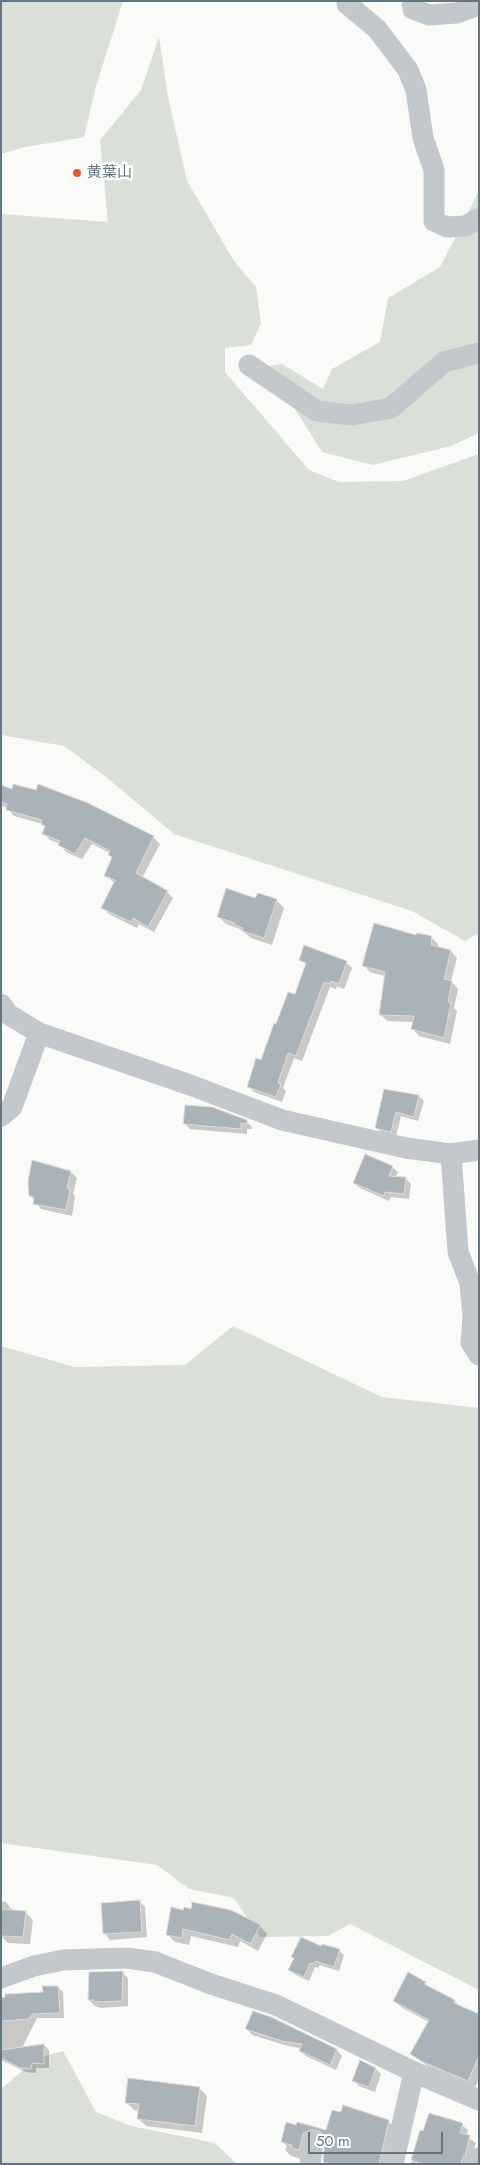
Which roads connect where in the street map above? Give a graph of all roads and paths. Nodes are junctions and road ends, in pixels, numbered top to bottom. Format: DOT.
graph roads {
  1 [pos="347,1"];
  2 [pos="412,1"];
  3 [pos="479,5"];
  4 [pos="479,219"];
  5 [pos="479,353"];
  6 [pos="249,366"];
  7 [pos="1,1004"];
  8 [pos="39,1033"];
  9 [pos="1,1116"];
  10 [pos="479,1150"];
  11 [pos="451,1154"];
  12 [pos="476,1316"];
  13 [pos="479,1355"];
  14 [pos="1,1978"];
  15 [pos="414,2072"];
  16 [pos="479,2100"];
  17 [pos="313,2142"];
  18 [pos="479,2158"];
  19 [pos="310,2164"];
  20 [pos="393,2164"];
  21 [pos="477,2164"];
  1 -- 4 [label="street"];
  2 -- 3 [label="street"];
  5 -- 6 [label="street"];
  7 -- 8 [label="street"];
  8 -- 9 [label="street"];
  8 -- 11 [label="street"];
  10 -- 11 [label="street"];
  11 -- 12 [label="street"];
  12 -- 13 [label="street"];
  14 -- 15 [label="street"];
  15 -- 16 [label="street"];
  15 -- 20 [label="street"];
  17 -- 19 [label="street"];
  18 -- 21 [label="street"];
}
